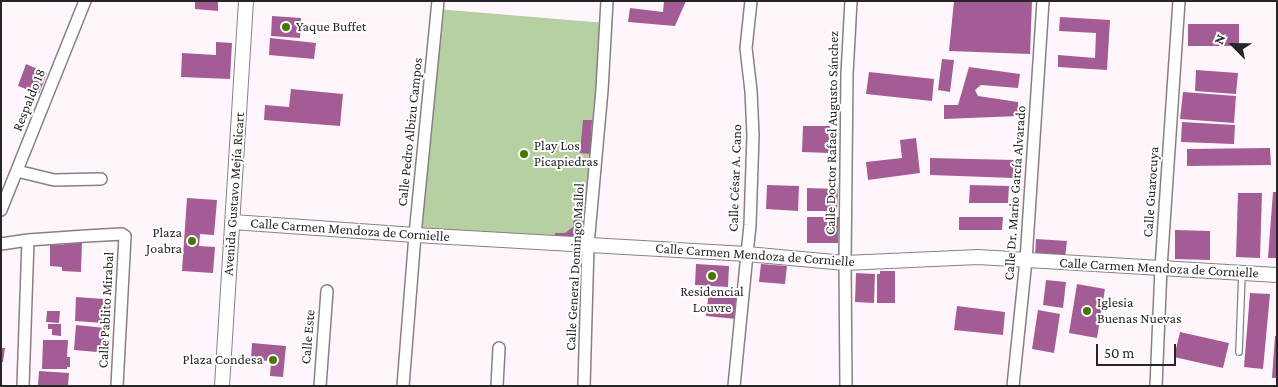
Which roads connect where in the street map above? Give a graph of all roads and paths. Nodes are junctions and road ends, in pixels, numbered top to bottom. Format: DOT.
graph roads {
  1 [pos="85,1"];
  2 [pos="246,1"];
  3 [pos="438,1"];
  4 [pos="607,1"];
  5 [pos="750,1"];
  6 [pos="851,1"];
  7 [pos="1043,1"];
  8 [pos="1179,1"];
  9 [pos="17,171"];
  10 [pos="101,179"];
  11 [pos="1,210"];
  12 [pos="232,222"];
  13 [pos="415,235"];
  14 [pos="28,240"];
  15 [pos="1,244"];
  16 [pos="588,245"];
  17 [pos="746,254"];
  18 [pos="1026,260"];
  19 [pos="845,263"];
  20 [pos="1161,268"];
  21 [pos="1242,273"];
  22 [pos="1277,275"];
  23 [pos="327,291"];
  24 [pos="499,348"];
  25 [pos="1239,352"];
  26 [pos="23,386"];
  27 [pos="118,386"];
  28 [pos="222,386"];
  29 [pos="320,386"];
  30 [pos="402,386"];
  31 [pos="497,386"];
  32 [pos="584,386"];
  33 [pos="734,386"];
  34 [pos="846,386"];
  35 [pos="1013,386"];
  36 [pos="1156,386"];
  1 -- 9 [label="street, Respaldo 18"];
  2 -- 12 [label="street, Avenida Gustavo Mejía Ricart"];
  3 -- 13 [label="street, Calle Pedro Albizu Campos"];
  4 -- 16 [label="street, Calle General Domingo Mallol"];
  5 -- 17 [label="street, Calle César A. Cano"];
  6 -- 19 [label="street, Calle Doctor Rafael Augusto Sánchez"];
  7 -- 18 [label="street, Calle Dr. Mario García Alvarado"];
  8 -- 20 [label="street, Calle Guarocuya"];
  9 -- 10 [label="street"];
  9 -- 11 [label="street, Respaldo 18"];
  12 -- 13 [label="street, Calle Carmen Mendoza de Cornielle"];
  12 -- 28 [label="street, Avenida Gustavo Mejía Ricart"];
  13 -- 16 [label="street, Calle Carmen Mendoza de Cornielle"];
  13 -- 30 [label="street, Calle Pedro Albizu Campos"];
  14 -- 15 [label="street"];
  14 -- 26 [label="street"];
  14 -- 27 [label="street, Calle Pablito Mirabal"];
  16 -- 17 [label="street, Calle Carmen Mendoza de Cornielle"];
  16 -- 32 [label="street, Calle General Domingo Mallol"];
  17 -- 19 [label="street, Calle Carmen Mendoza de Cornielle"];
  17 -- 33 [label="street, Calle César A. Cano"];
  18 -- 19 [label="street, Calle Carmen Mendoza de Cornielle"];
  18 -- 20 [label="street, Calle Carmen Mendoza de Cornielle"];
  18 -- 35 [label="street, Calle Dr. Mario García Alvarado"];
  19 -- 34 [label="street, Calle Doctor Rafael Augusto Sánchez"];
  20 -- 21 [label="street, Calle Carmen Mendoza de Cornielle"];
  20 -- 36 [label="street, Calle Guarocuya"];
  21 -- 22 [label="street, Calle Carmen Mendoza de Cornielle"];
  21 -- 25 [label="lane"];
  23 -- 29 [label="street, Calle Este"];
  24 -- 31 [label="street"];
}
